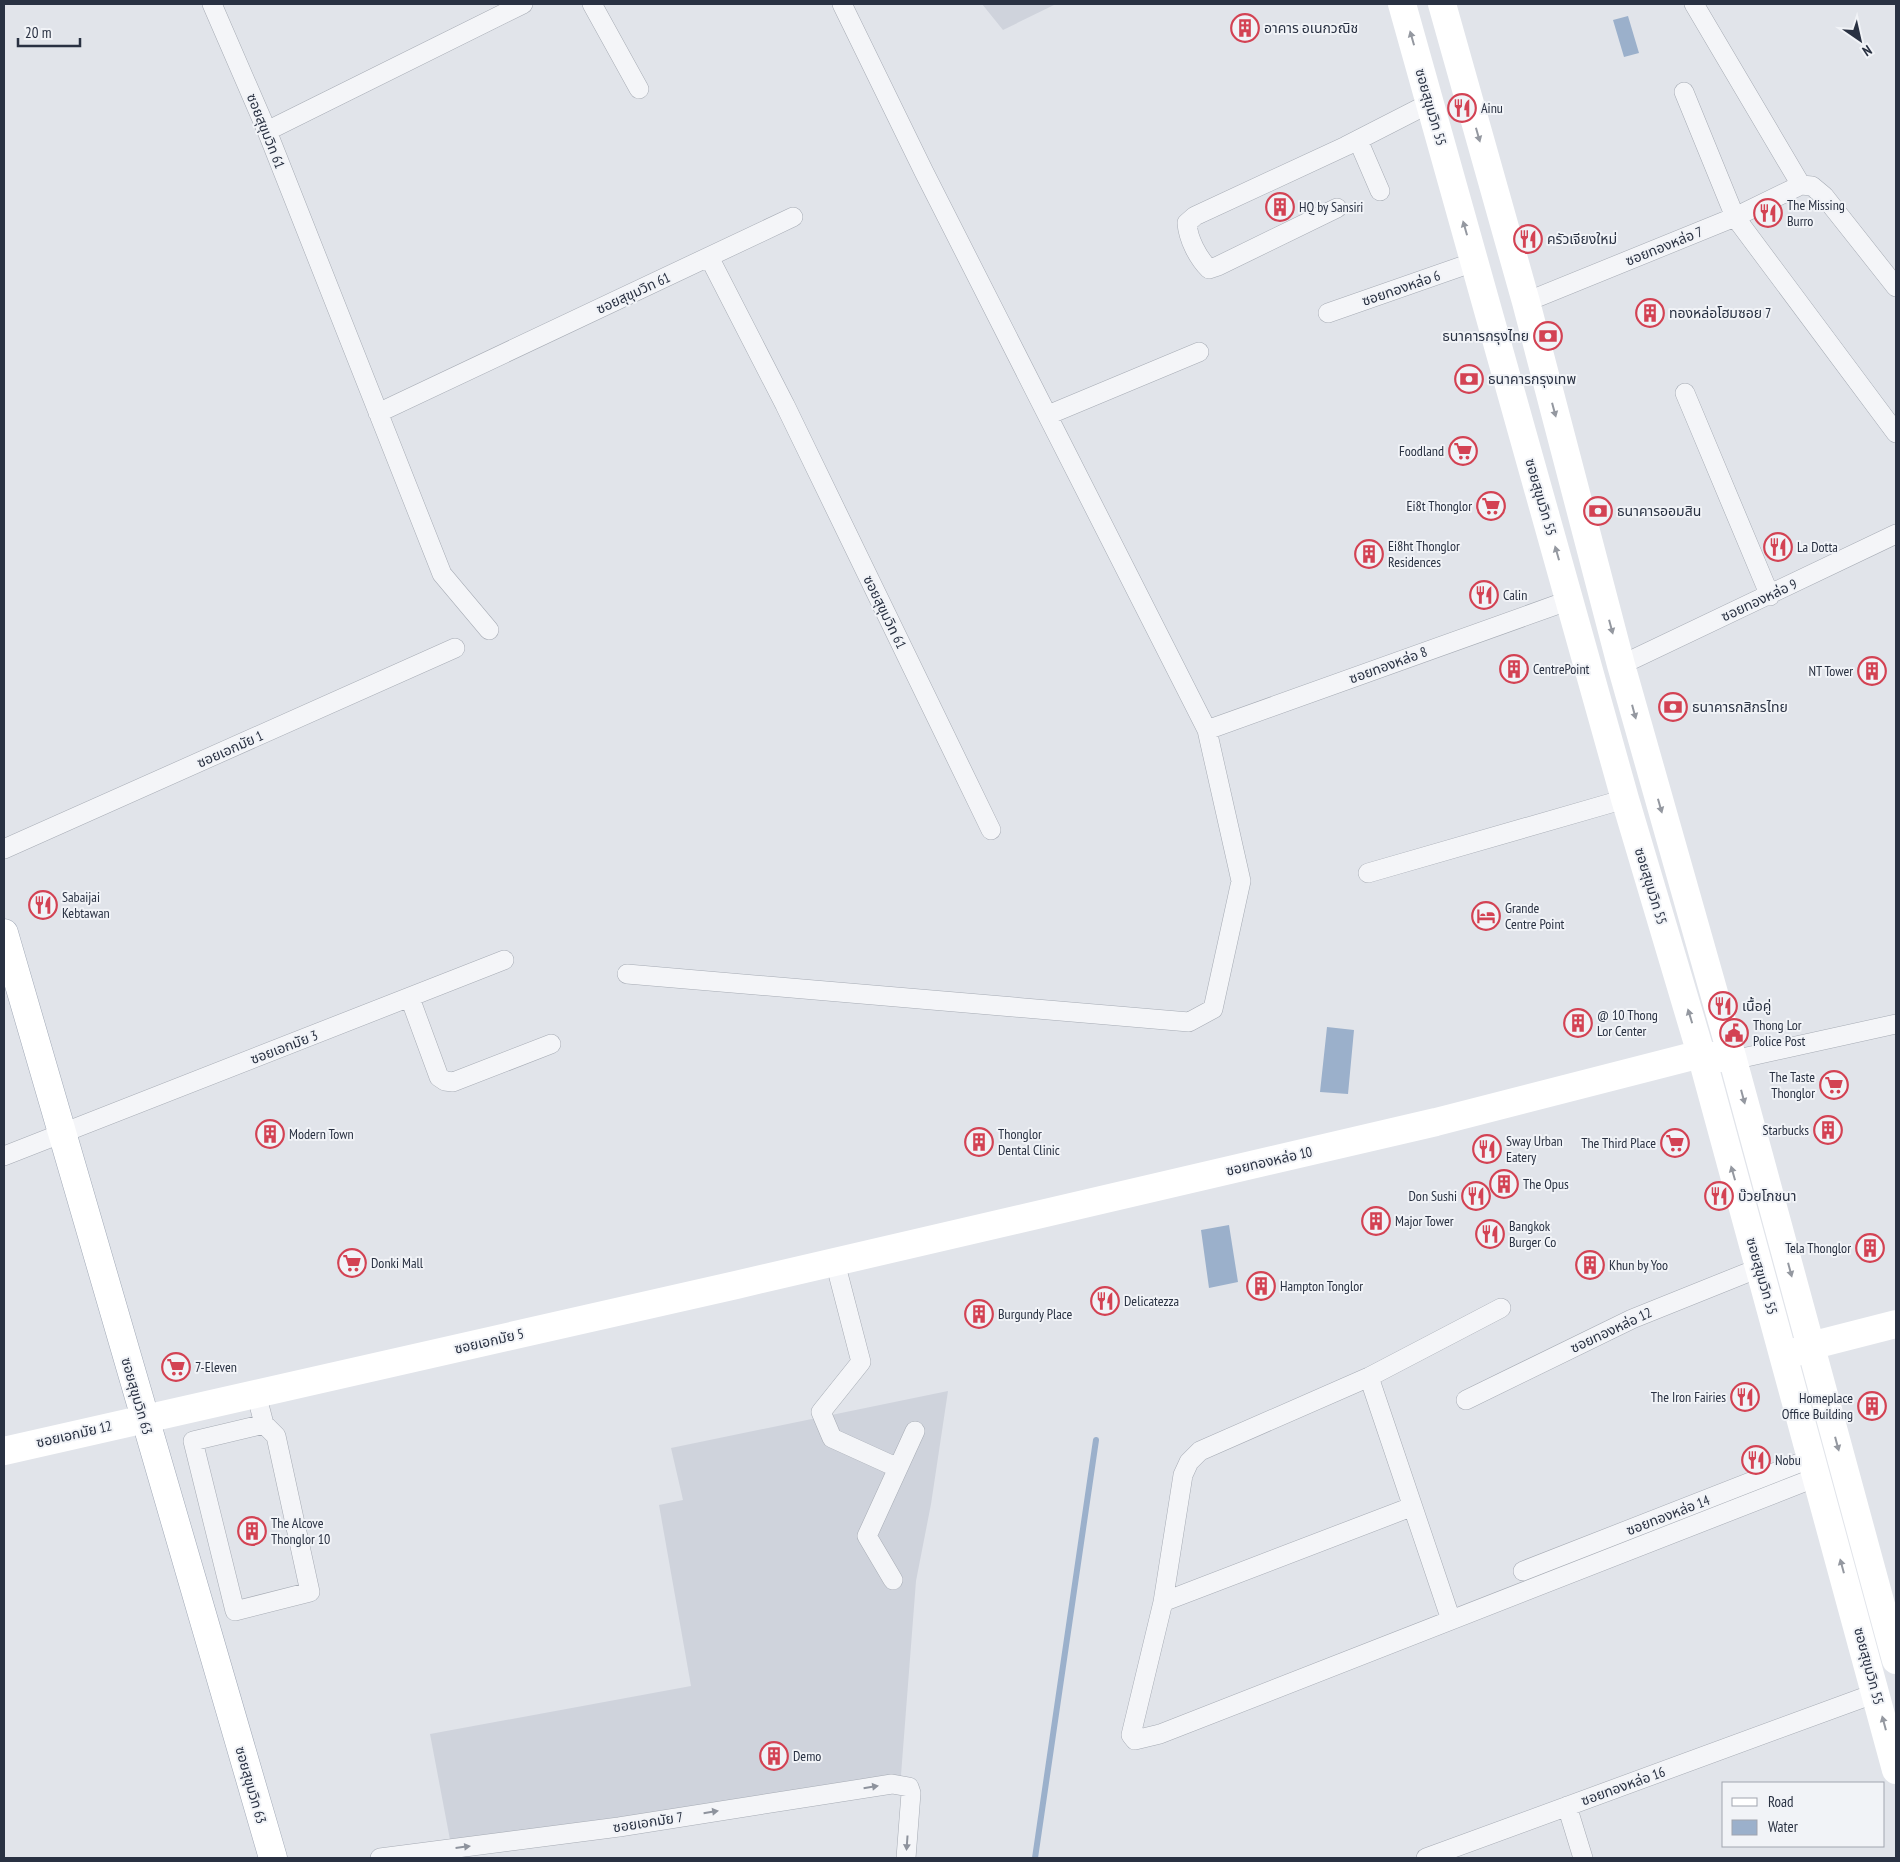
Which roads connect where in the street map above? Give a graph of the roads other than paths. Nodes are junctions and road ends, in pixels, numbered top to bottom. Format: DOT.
graph roads {
  1 [pos="212,4"];
  2 [pos="524,4"];
  3 [pos="592,4"];
  4 [pos="842,4"];
  5 [pos="1402,4"];
  6 [pos="1442,4"];
  7 [pos="1694,4"];
  8 [pos="639,89"];
  9 [pos="1684,92"];
  10 [pos="1430,103"];
  11 [pos="267,131"];
  12 [pos="1358,140"];
  13 [pos="1801,185"];
  14 [pos="1380,191"];
  15 [pos="1337,208"];
  16 [pos="793,217"];
  17 [pos="1735,217"];
  18 [pos="1511,248"];
  19 [pos="709,257"];
  20 [pos="1474,262"];
  21 [pos="1896,287"];
  22 [pos="1526,302"];
  23 [pos="1328,314"];
  24 [pos="1489,314"];
  25 [pos="1199,352"];
  26 [pos="1685,393"];
  27 [pos="378,413"];
  28 [pos="1048,415"];
  29 [pos="1896,432"];
  30 [pos="1896,534"];
  31 [pos="1601,590"];
  32 [pos="1770,596"];
  33 [pos="1570,600"];
  34 [pos="489,630"];
  35 [pos="455,648"];
  36 [pos="1621,665"];
  37 [pos="1590,673"];
  38 [pos="1207,730"];
  39 [pos="1625,799"];
  40 [pos="991,830"];
  41 [pos="4,849"];
  42 [pos="1368,873"];
  43 [pos="4,933"];
  44 [pos="504,960"];
  45 [pos="627,974"];
  46 [pos="410,998"];
  47 [pos="1896,1024"];
  48 [pos="551,1044"];
  49 [pos="1701,1054"];
  50 [pos="1733,1060"];
  51 [pos="64,1133"];
  52 [pos="4,1156"];
  53 [pos="835,1262"];
  54 [pos="1759,1268"];
  55 [pos="1501,1308"];
  56 [pos="1896,1324"];
  57 [pos="1810,1346"];
  58 [pos="1784,1357"];
  59 [pos="1369,1377"];
  60 [pos="256,1393"];
  61 [pos="1466,1400"];
  62 [pos="143,1418"];
  63 [pos="264,1424"];
  64 [pos="915,1431"];
  65 [pos="4,1451"];
  66 [pos="1815,1467"];
  67 [pos="898,1468"];
  68 [pos="1411,1507"];
  69 [pos="1523,1571"];
  70 [pos="893,1580"];
  71 [pos="1163,1602"];
  72 [pos="235,1611"];
  73 [pos="202,1618"];
  74 [pos="1451,1620"];
  75 [pos="1893,1634"];
  76 [pos="1862,1640"];
  77 [pos="1896,1660"];
  78 [pos="1886,1691"];
  79 [pos="1896,1770"];
  80 [pos="1567,1806"];
  81 [pos="273,1858"];
  82 [pos="380,1858"];
  83 [pos="906,1858"];
  84 [pos="1426,1858"];
  85 [pos="1583,1858"];
  1 -- 11 [label="street, ซอยสุขุมวิท 61"];
  2 -- 11 [label="street"];
  3 -- 8 [label="street"];
  4 -- 28 [label="street"];
  10 -- 5 [label="main road, ซอยสุขุมวิท 55, one-way"];
  6 -- 18 [label="main road, ซอยสุขุมวิท 55, one-way"];
  7 -- 13 [label="street"];
  9 -- 17 [label="street"];
  10 -- 12 [label="street"];
  20 -- 10 [label="main road, ซอยสุขุมวิท 55, one-way"];
  11 -- 27 [label="street, ซอยสุขุมวิท 61"];
  12 -- 14 [label="street"];
  12 -- 15 [label="street"];
  13 -- 17 [label="street, ซอยทองหล่อ 7"];
  13 -- 21 [label="street"];
  16 -- 19 [label="street"];
  17 -- 22 [label="street, ซอยทองหล่อ 7"];
  17 -- 29 [label="street"];
  18 -- 20 [label="main road"];
  18 -- 22 [label="main road, ซอยสุขุมวิท 55"];
  19 -- 27 [label="street, ซอยสุขุมวิท 61"];
  19 -- 40 [label="street, ซอยสุขุมวิท 61"];
  20 -- 23 [label="street, ซอยทองหล่อ 6"];
  20 -- 24 [label="main road, ซอยสุขุมวิท 55"];
  22 -- 24 [label="main road"];
  22 -- 31 [label="main road, ซอยสุขุมวิท 55, one-way"];
  33 -- 24 [label="main road, ซอยสุขุมวิท 55, one-way"];
  25 -- 28 [label="street"];
  26 -- 32 [label="street"];
  27 -- 34 [label="street"];
  28 -- 38 [label="street"];
  30 -- 32 [label="street, ซอยทองหล่อ 9"];
  31 -- 33 [label="main road"];
  31 -- 36 [label="main road, ซอยสุขุมวิท 55, one-way"];
  32 -- 36 [label="street, ซอยทองหล่อ 9"];
  33 -- 37 [label="main road, ซอยสุขุมวิท 55"];
  33 -- 38 [label="street, ซอยทองหล่อ 8"];
  35 -- 41 [label="street, ซอยเอกมัย 1"];
  36 -- 37 [label="main road"];
  36 -- 50 [label="main road, ซอยสุขุมวิท 55, one-way"];
  37 -- 39 [label="main road, ซอยสุขุมวิท 55"];
  38 -- 45 [label="street"];
  39 -- 42 [label="street"];
  49 -- 39 [label="main road, ซอยสุขุมวิท 55, one-way"];
  43 -- 51 [label="main road, ซอยสุขุมวิท 63"];
  44 -- 46 [label="street, ซอยเอกมัย 3"];
  46 -- 48 [label="street"];
  46 -- 51 [label="street, ซอยเอกมัย 3"];
  47 -- 50 [label="street"];
  49 -- 50 [label="main road"];
  49 -- 53 [label="main road, ซอยทองหล่อ 10"];
  54 -- 49 [label="main road, ซอยสุขุมวิท 55, one-way"];
  50 -- 57 [label="main road, ซอยสุขุมวิท 55, one-way"];
  51 -- 52 [label="street, ซอยเอกมัย 3"];
  51 -- 62 [label="main road, ซอยสุขุมวิท 63"];
  53 -- 60 [label="main road, ซอยเอกมัย 5"];
  53 -- 67 [label="street"];
  54 -- 58 [label="main road, ซอยสุขุมวิท 55"];
  54 -- 61 [label="street, ซอยทองหล่อ 12"];
  55 -- 59 [label="street"];
  56 -- 57 [label="main road"];
  57 -- 58 [label="main road"];
  57 -- 75 [label="main road, ซอยสุขุมวิท 55, one-way"];
  58 -- 66 [label="main road, ซอยสุขุมวิท 55"];
  59 -- 68 [label="street"];
  59 -- 71 [label="street"];
  60 -- 62 [label="main road, ซอยเอกมัย 5"];
  60 -- 63 [label="street"];
  62 -- 65 [label="main road, ซอยเอกมัย 12"];
  62 -- 73 [label="main road, ซอยสุขุมวิท 63"];
  63 -- 72 [label="street"];
  63 -- 72 [label="street"];
  64 -- 67 [label="street"];
  66 -- 69 [label="street, ซอยทองหล่อ 14"];
  66 -- 74 [label="street"];
  76 -- 66 [label="main road, ซอยสุขุมวิท 55, one-way"];
  67 -- 70 [label="street"];
  68 -- 71 [label="street"];
  68 -- 74 [label="street"];
  71 -- 74 [label="street"];
  72 -- 73 [label="street"];
  73 -- 81 [label="main road, ซอยสุขุมวิท 63"];
  75 -- 76 [label="main road"];
  75 -- 77 [label="main road, ซอยสุขุมวิท 55"];
  76 -- 78 [label="main road, ซอยสุขุมวิท 55"];
  79 -- 78 [label="main road, ซอยสุขุมวิท 55, one-way"];
  78 -- 80 [label="street, ซอยทองหล่อ 16"];
  80 -- 84 [label="street, ซอยทองหล่อ 16"];
  80 -- 85 [label="street"];
  82 -- 83 [label="street, ซอยเอกมัย 7, one-way"];
}
